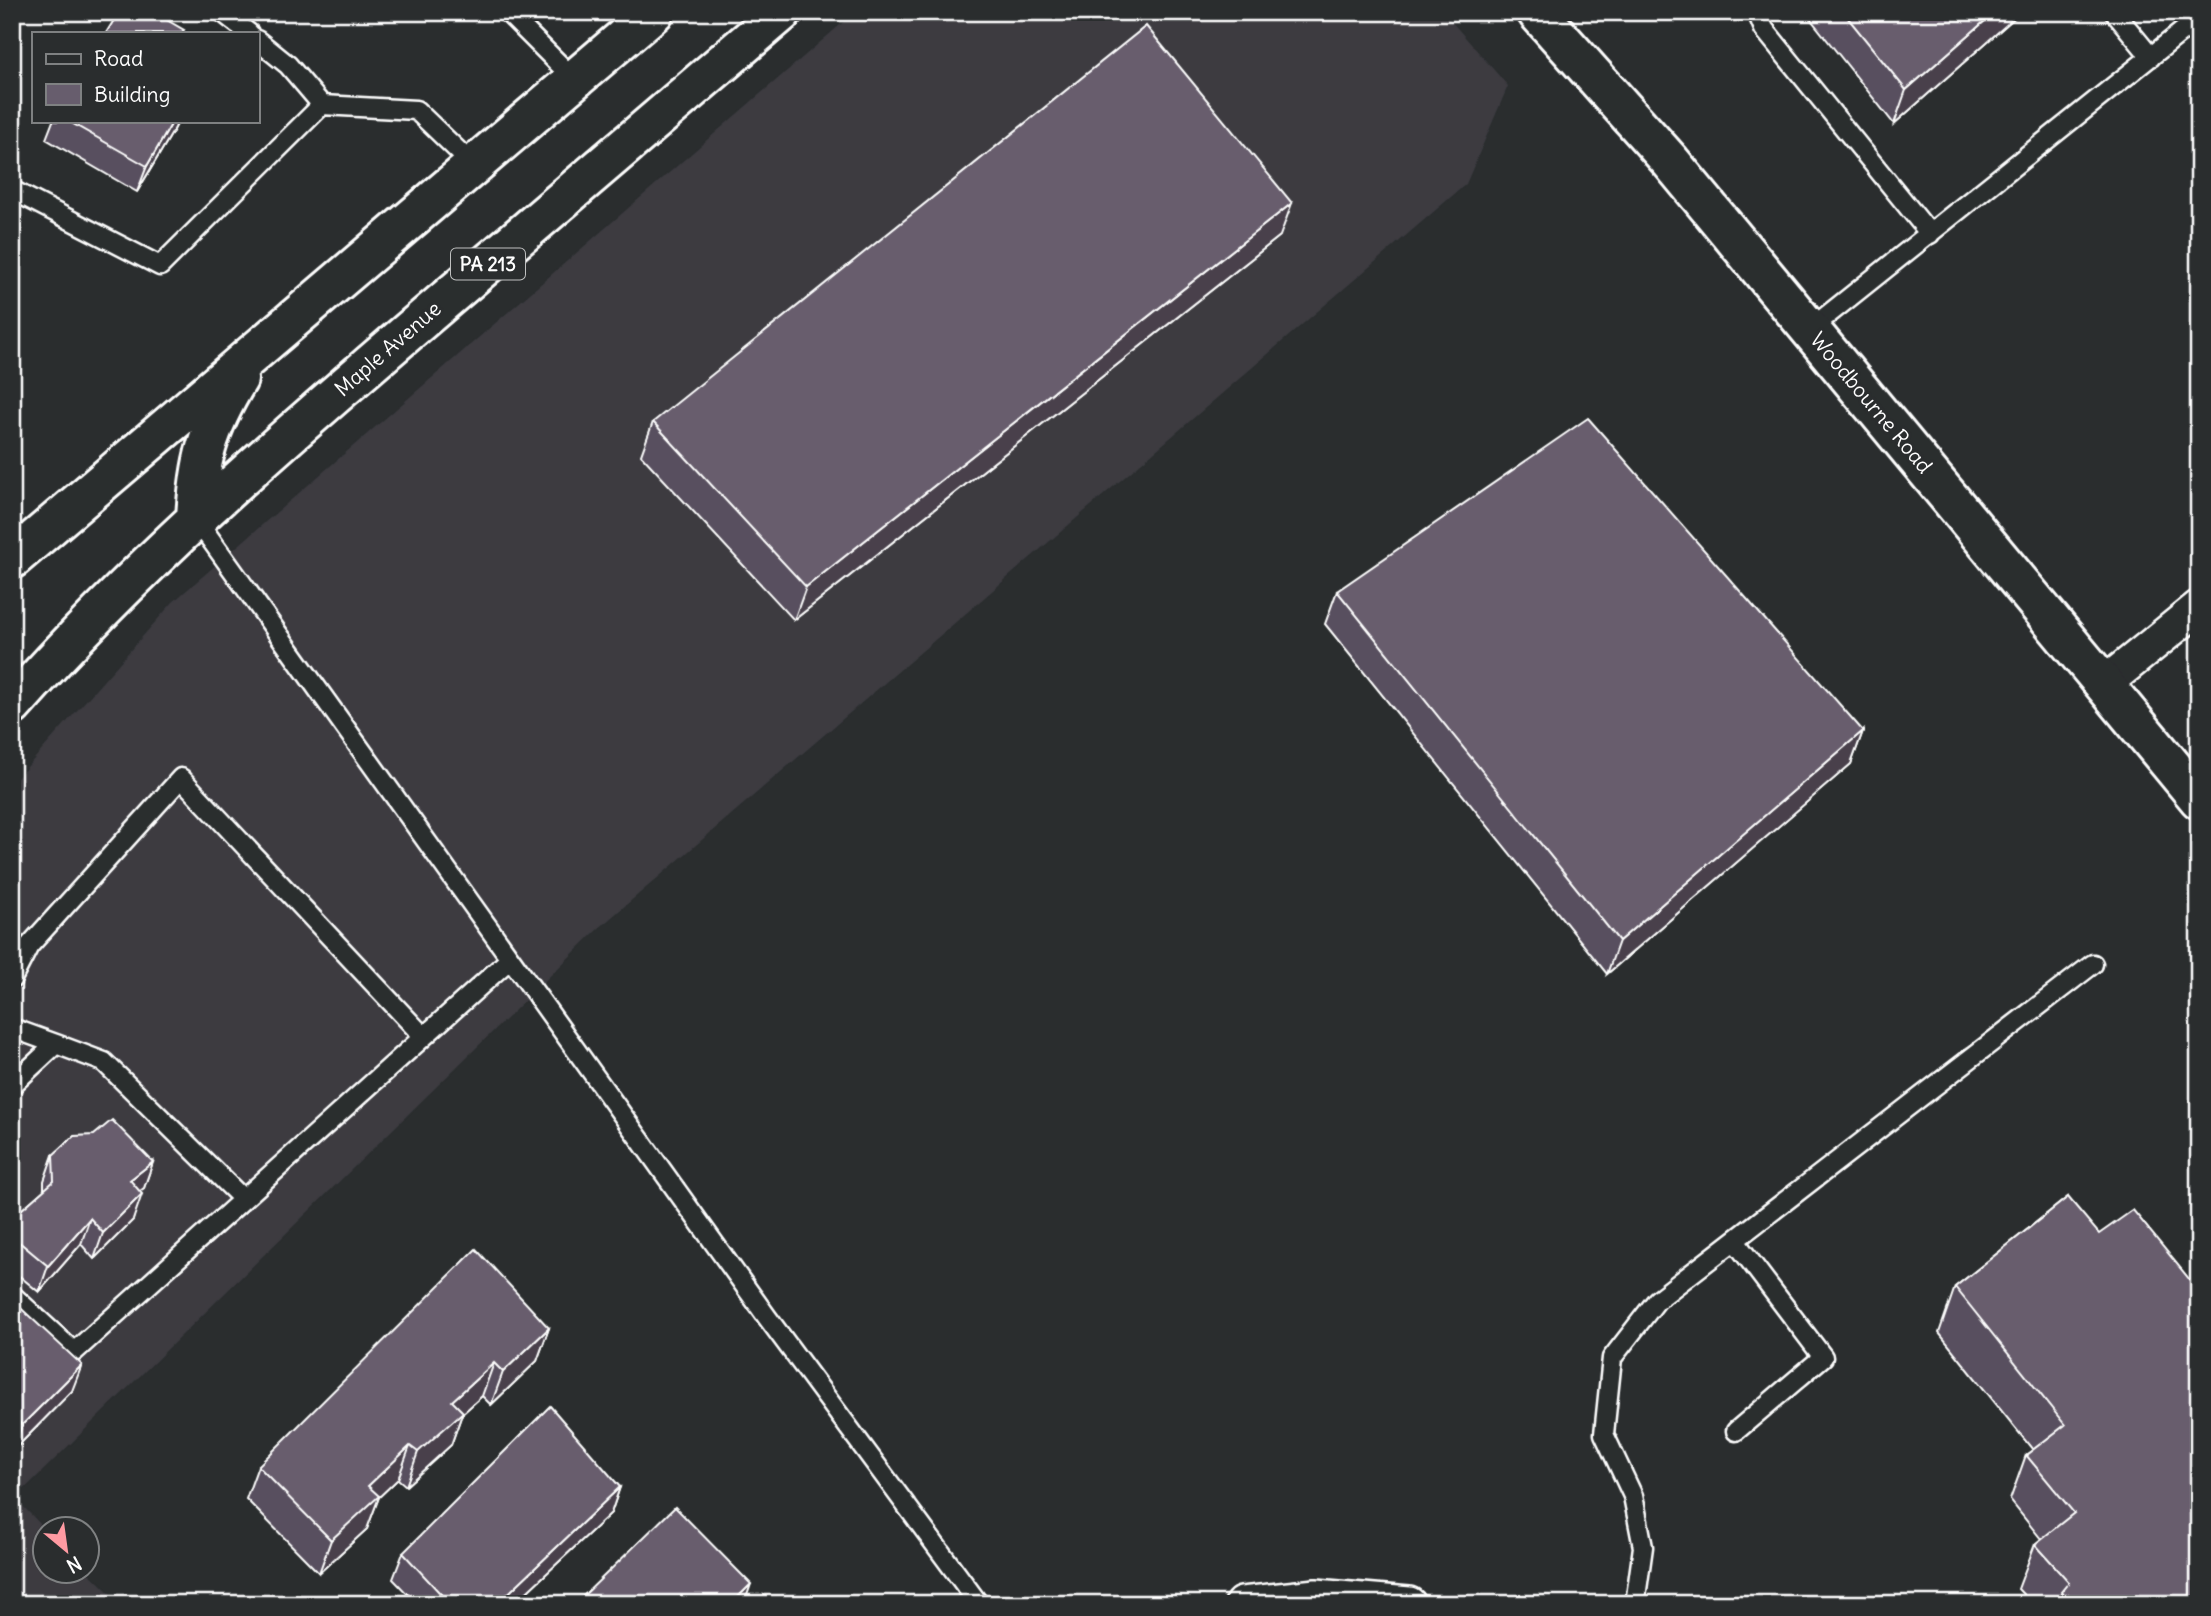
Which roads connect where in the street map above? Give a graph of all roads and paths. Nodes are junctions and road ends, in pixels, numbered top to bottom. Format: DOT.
graph roads {
  1 [pos="222,12"];
  2 [pos="507,12"];
  3 [pos="654,12"];
  4 [pos="782,12"];
  5 [pos="1537,12"];
  6 [pos="1757,12"];
  7 [pos="2114,12"];
  8 [pos="2199,18"];
  9 [pos="248,32"];
  10 [pos="259,42"];
  11 [pos="2151,57"];
  12 [pos="575,80"];
  13 [pos="322,105"];
  14 [pos="474,166"];
  15 [pos="12,190"];
  16 [pos="1930,234"];
  17 [pos="1810,329"];
  18 [pos="249,359"];
  19 [pos="196,519"];
  20 [pos="12,559"];
  21 [pos="2199,607"];
  22 [pos="2104,684"];
  23 [pos="12,706"];
  24 [pos="2199,799"];
  25 [pos="510,958"];
  26 [pos="2093,964"];
  27 [pos="12,978"];
  28 [pos="12,1028"];
  29 [pos="424,1036"];
  30 [pos="56,1044"];
  31 [pos="12,1085"];
  32 [pos="243,1199"];
  33 [pos="1735,1241"];
  34 [pos="12,1295"];
  35 [pos="1736,1431"];
  36 [pos="979,1604"];
  37 [pos="1242,1604"];
  38 [pos="1409,1604"];
  39 [pos="1635,1604"];
  1 -- 9 [label="lane"];
  2 -- 12 [label="lane"];
  3 -- 12 [label="main road"];
  4 -- 19 [label="main road, Maple Avenue / PA 213"];
  5 -- 17 [label="main road, Woodbourne Road"];
  6 -- 16 [label="lane"];
  7 -- 11 [label="lane"];
  8 -- 11 [label="lane"];
  10 -- 13 [label="lane"];
  11 -- 16 [label="lane"];
  12 -- 14 [label="main road"];
  13 -- 14 [label="lane"];
  13 -- 15 [label="lane"];
  14 -- 18 [label="main road"];
  16 -- 17 [label="lane"];
  17 -- 22 [label="main road, Woodbourne Road"];
  18 -- 19 [label="main road"];
  18 -- 20 [label="main road"];
  19 -- 23 [label="main road, Maple Avenue / PA 213"];
  19 -- 25 [label="lane"];
  21 -- 22 [label="street"];
  22 -- 24 [label="main road, Woodbourne Road"];
  25 -- 29 [label="lane"];
  25 -- 36 [label="lane"];
  26 -- 33 [label="lane"];
  27 -- 29 [label="lane"];
  28 -- 30 [label="lane"];
  29 -- 32 [label="lane"];
  30 -- 31 [label="lane"];
  30 -- 32 [label="lane"];
  32 -- 34 [label="lane"];
  33 -- 35 [label="lane"];
  33 -- 39 [label="lane"];
  37 -- 38 [label="street"];
}
